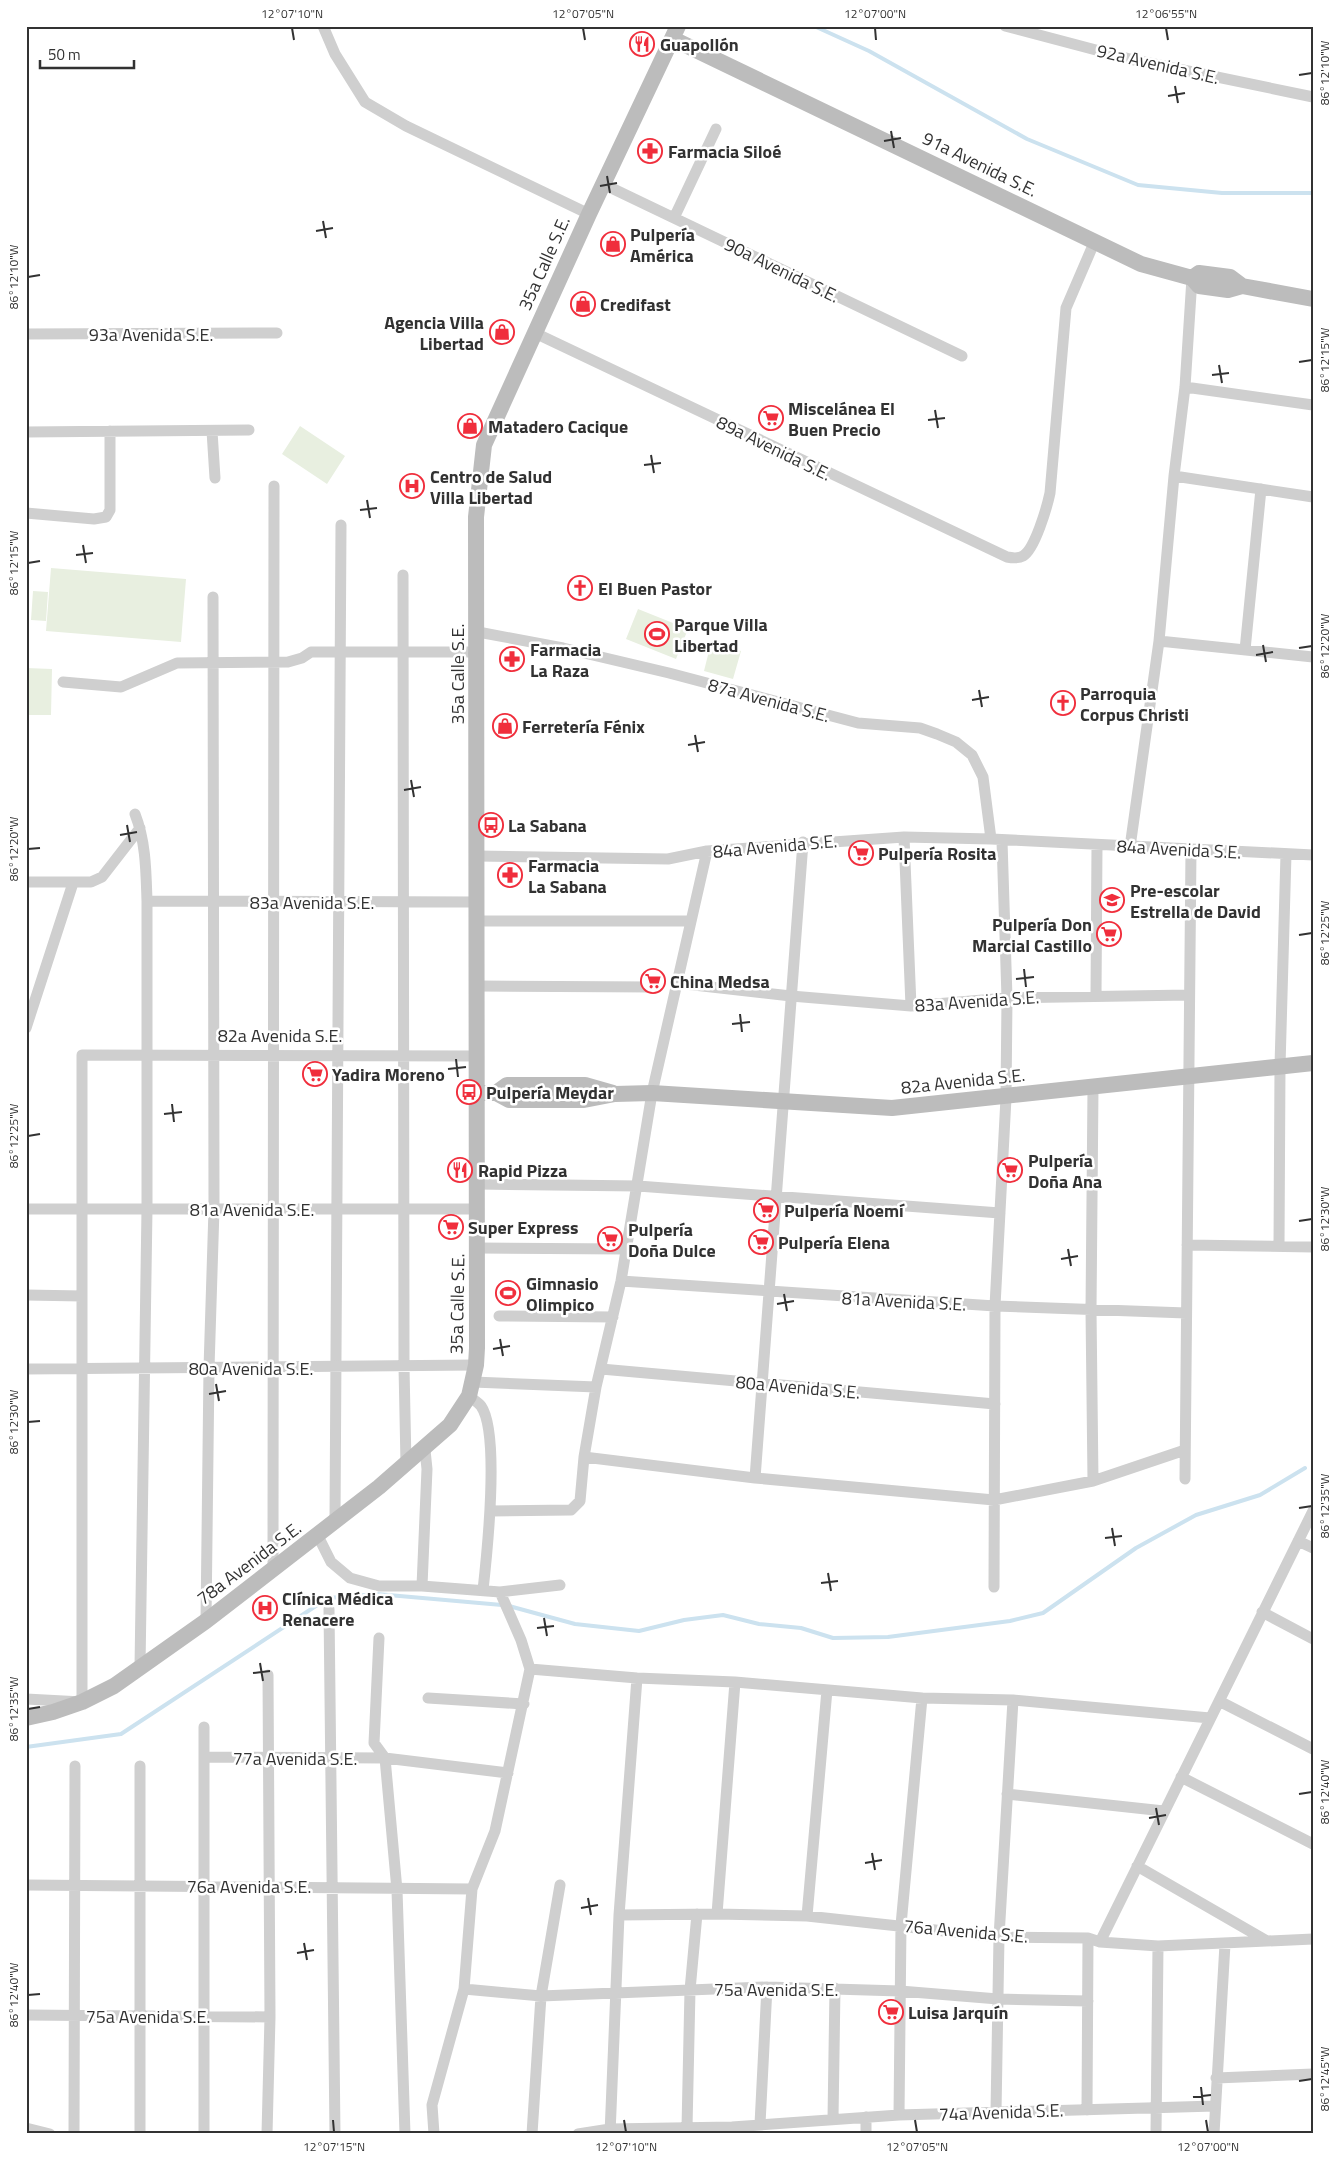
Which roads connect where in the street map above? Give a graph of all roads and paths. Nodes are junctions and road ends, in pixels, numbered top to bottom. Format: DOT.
graph roads {
  1 [pos="323,26"];
  2 [pos="1005,26"];
  3 [pos="1043,31"];
  4 [pos="676,33"];
  5 [pos="1313,97"];
  6 [pos="716,129"];
  7 [pos="603,184"];
  8 [pos="589,214"];
  9 [pos="674,218"];
  10 [pos="1094,243"];
  11 [pos="1192,278"];
  12 [pos="1313,299"];
  13 [pos="277,333"];
  14 [pos="535,333"];
  15 [pos="26,334"];
  16 [pos="962,356"];
  17 [pos="1185,387"];
  18 [pos="1313,405"];
  19 [pos="212,430"];
  20 [pos="249,430"];
  21 [pos="110,431"];
  22 [pos="26,432"];
  23 [pos="1174,476"];
  24 [pos="215,478"];
  25 [pos="274,486"];
  26 [pos="1261,489"];
  27 [pos="1313,497"];
  28 [pos="26,513"];
  29 [pos="341,525"];
  30 [pos="403,575"];
  31 [pos="213,597"];
  32 [pos="478,632"];
  33 [pos="1159,641"];
  34 [pos="1245,650"];
  35 [pos="478,652"];
  36 [pos="403,653"];
  37 [pos="339,654"];
  38 [pos="1313,658"];
  39 [pos="213,663"];
  40 [pos="274,663"];
  41 [pos="63,682"];
  42 [pos="135,814"];
  43 [pos="140,828"];
  44 [pos="904,836"];
  45 [pos="990,839"];
  46 [pos="1002,841"];
  47 [pos="803,842"];
  48 [pos="1097,845"];
  49 [pos="1130,847"];
  50 [pos="1191,850"];
  51 [pos="707,851"];
  52 [pos="1286,854"];
  53 [pos="1313,855"];
  54 [pos="477,856"];
  55 [pos="26,882"];
  56 [pos="73,883"];
  57 [pos="147,901"];
  58 [pos="213,901"];
  59 [pos="274,902"];
  60 [pos="337,902"];
  61 [pos="404,902"];
  62 [pos="477,902"];
  63 [pos="477,921"];
  64 [pos="691,921"];
  65 [pos="676,983"];
  66 [pos="478,986"];
  67 [pos="654,987"];
  68 [pos="1096,995"];
  69 [pos="1189,995"];
  70 [pos="791,996"];
  71 [pos="1007,998"];
  72 [pos="911,1006"];
  73 [pos="26,1028"];
  74 [pos="147,1055"];
  75 [pos="214,1055"];
  76 [pos="274,1055"];
  77 [pos="337,1056"];
  78 [pos="404,1056"];
  79 [pos="478,1056"];
  80 [pos="1313,1063"];
  81 [pos="1280,1066"];
  82 [pos="1189,1077"];
  83 [pos="1093,1088"];
  84 [pos="478,1093"];
  85 [pos="652,1093"];
  86 [pos="1006,1098"];
  87 [pos="784,1102"];
  88 [pos="478,1184"];
  89 [pos="638,1186"];
  90 [pos="776,1197"];
  91 [pos="26,1209"];
  92 [pos="82,1209"];
  93 [pos="147,1209"];
  94 [pos="214,1209"];
  95 [pos="274,1209"];
  96 [pos="337,1209"];
  97 [pos="404,1209"];
  98 [pos="478,1209"];
  99 [pos="1000,1214"];
  100 [pos="1187,1244"];
  101 [pos="1279,1246"];
  102 [pos="1313,1247"];
  103 [pos="478,1248"];
  104 [pos="626,1249"];
  105 [pos="621,1281"];
  106 [pos="769,1292"];
  107 [pos="26,1295"];
  108 [pos="82,1296"];
  109 [pos="995,1306"];
  110 [pos="1091,1310"];
  111 [pos="1186,1313"];
  112 [pos="499,1316"];
  113 [pos="613,1317"];
  114 [pos="476,1365"];
  115 [pos="80,1367"];
  116 [pos="274,1367"];
  117 [pos="338,1367"];
  118 [pos="404,1367"];
  119 [pos="143,1368"];
  120 [pos="209,1368"];
  121 [pos="26,1369"];
  122 [pos="601,1370"];
  123 [pos="763,1384"];
  124 [pos="596,1387"];
  125 [pos="471,1389"];
  126 [pos="995,1404"];
  127 [pos="425,1450"];
  128 [pos="1185,1450"];
  129 [pos="584,1457"];
  130 [pos="406,1464"];
  131 [pos="756,1478"];
  132 [pos="1185,1479"];
  133 [pos="1093,1480"];
  134 [pos="994,1500"];
  135 [pos="1313,1510"];
  136 [pos="491,1511"];
  137 [pos="335,1520"];
  138 [pos="1309,1526"];
  139 [pos="318,1536"];
  140 [pos="1298,1541"];
  141 [pos="1313,1548"];
  142 [pos="273,1568"];
  143 [pos="560,1585"];
  144 [pos="422,1586"];
  145 [pos="994,1587"];
  146 [pos="484,1590"];
  147 [pos="500,1592"];
  148 [pos="329,1609"];
  149 [pos="1262,1612"];
  150 [pos="206,1621"];
  151 [pos="380,1638"];
  152 [pos="1313,1639"];
  153 [pos="140,1667"];
  154 [pos="530,1668"];
  155 [pos="268,1675"];
  156 [pos="637,1678"];
  157 [pos="735,1682"];
  158 [pos="827,1690"];
  159 [pos="428,1698"];
  160 [pos="922,1698"];
  161 [pos="26,1700"];
  162 [pos="1012,1700"];
  163 [pos="1218,1701"];
  164 [pos="82,1702"];
  165 [pos="524,1704"];
  166 [pos="26,1718"];
  167 [pos="1210,1718"];
  168 [pos="204,1727"];
  169 [pos="1313,1749"];
  170 [pos="204,1758"];
  171 [pos="268,1758"];
  172 [pos="385,1758"];
  173 [pos="331,1760"];
  174 [pos="75,1766"];
  175 [pos="140,1766"];
  176 [pos="508,1773"];
  177 [pos="1181,1777"];
  178 [pos="1007,1794"];
  179 [pos="1164,1811"];
  180 [pos="1313,1844"];
  181 [pos="1137,1866"];
  182 [pos="26,1884"];
  183 [pos="75,1885"];
  184 [pos="139,1885"];
  185 [pos="560,1885"];
  186 [pos="204,1886"];
  187 [pos="269,1886"];
  188 [pos="332,1887"];
  189 [pos="472,1889"];
  190 [pos="397,1890"];
  191 [pos="697,1914"];
  192 [pos="717,1914"];
  193 [pos="619,1915"];
  194 [pos="806,1916"];
  195 [pos="901,1925"];
  196 [pos="999,1937"];
  197 [pos="1088,1938"];
  198 [pos="1313,1939"];
  199 [pos="1267,1941"];
  200 [pos="1100,1942"];
  201 [pos="1225,1944"];
  202 [pos="1158,1946"];
  203 [pos="767,1987"];
  204 [pos="835,1988"];
  205 [pos="464,1990"];
  206 [pos="690,1990"];
  207 [pos="900,1991"];
  208 [pos="615,1993"];
  209 [pos="541,1996"];
  210 [pos="998,1999"];
  211 [pos="1088,2001"];
  212 [pos="26,2015"];
  213 [pos="74,2016"];
  214 [pos="140,2016"];
  215 [pos="204,2016"];
  216 [pos="270,2017"];
  217 [pos="1313,2074"];
  218 [pos="1216,2078"];
  219 [pos="1215,2106"];
  220 [pos="1157,2108"];
  221 [pos="1087,2110"];
  222 [pos="996,2112"];
  223 [pos="898,2115"];
  224 [pos="866,2117"];
  225 [pos="833,2119"];
  226 [pos="760,2124"];
  227 [pos="26,2128"];
  228 [pos="687,2128"];
  229 [pos="732,2131"];
  230 [pos="610,2132"];
  231 [pos="50,2134"];
  232 [pos="74,2134"];
  233 [pos="140,2134"];
  234 [pos="204,2134"];
  235 [pos="267,2134"];
  236 [pos="335,2134"];
  237 [pos="405,2134"];
  238 [pos="434,2134"];
  239 [pos="532,2134"];
  240 [pos="578,2134"];
  241 [pos="866,2134"];
  242 [pos="1156,2134"];
  243 [pos="1214,2134"];
  1 -- 8 [label="street"];
  2 -- 3 [label="street, 92a Avenida S.E."];
  3 -- 5 [label="street, 92a Avenida S.E."];
  4 -- 7 [label="street, 35a Calle S.E."];
  4 -- 10 [label="street, 91a Avenida S.E."];
  6 -- 9 [label="street"];
  7 -- 8 [label="street, 35a Calle S.E."];
  7 -- 9 [label="street, 90a Avenida S.E."];
  8 -- 14 [label="street, 35a Calle S.E."];
  9 -- 16 [label="street, 90a Avenida S.E."];
  10 -- 11 [label="street, 91a Avenida S.E."];
  10 -- 14 [label="street, 89a Avenida S.E."];
  11 -- 12 [label="street, 91a Avenida S.E."];
  11 -- 17 [label="street"];
  13 -- 15 [label="street, 93a Avenida S.E."];
  14 -- 32 [label="street, 35a Calle S.E."];
  17 -- 18 [label="street"];
  17 -- 23 [label="street"];
  19 -- 20 [label="street"];
  19 -- 21 [label="street"];
  19 -- 24 [label="street"];
  21 -- 22 [label="street"];
  21 -- 28 [label="street"];
  23 -- 26 [label="street"];
  23 -- 33 [label="street"];
  25 -- 40 [label="street"];
  26 -- 27 [label="street"];
  26 -- 34 [label="street"];
  29 -- 37 [label="street"];
  30 -- 36 [label="street"];
  31 -- 39 [label="street"];
  32 -- 35 [label="street, 35a Calle S.E."];
  32 -- 45 [label="street, 87a Avenida S.E."];
  33 -- 34 [label="street"];
  33 -- 49 [label="street"];
  34 -- 38 [label="street"];
  35 -- 36 [label="street"];
  35 -- 54 [label="street, 35a Calle S.E."];
  36 -- 37 [label="street"];
  36 -- 61 [label="street"];
  37 -- 40 [label="street"];
  37 -- 60 [label="street"];
  39 -- 40 [label="street"];
  39 -- 41 [label="street"];
  39 -- 58 [label="street"];
  40 -- 59 [label="street"];
  42 -- 43 [label="street"];
  43 -- 56 [label="street"];
  43 -- 57 [label="street"];
  44 -- 45 [label="street, 84a Avenida S.E."];
  44 -- 47 [label="street, 84a Avenida S.E."];
  44 -- 72 [label="street"];
  45 -- 46 [label="street, 84a Avenida S.E."];
  46 -- 48 [label="street, 84a Avenida S.E."];
  46 -- 71 [label="street"];
  47 -- 51 [label="street, 84a Avenida S.E."];
  47 -- 70 [label="street"];
  48 -- 49 [label="street, 84a Avenida S.E."];
  48 -- 68 [label="street"];
  49 -- 50 [label="street, 84a Avenida S.E."];
  50 -- 52 [label="street, 84a Avenida S.E."];
  50 -- 69 [label="street"];
  51 -- 54 [label="street, 84a Avenida S.E."];
  51 -- 64 [label="street"];
  52 -- 53 [label="street, 84a Avenida S.E."];
  52 -- 81 [label="street"];
  54 -- 62 [label="street, 35a Calle S.E."];
  55 -- 56 [label="street"];
  56 -- 73 [label="street"];
  57 -- 58 [label="street, 83a Avenida S.E."];
  57 -- 74 [label="street"];
  58 -- 59 [label="street, 83a Avenida S.E."];
  58 -- 75 [label="street"];
  59 -- 60 [label="street, 83a Avenida S.E."];
  59 -- 76 [label="street"];
  60 -- 61 [label="street, 83a Avenida S.E."];
  60 -- 77 [label="street"];
  61 -- 62 [label="street, 83a Avenida S.E."];
  61 -- 78 [label="street"];
  62 -- 63 [label="street, 35a Calle S.E."];
  63 -- 64 [label="street"];
  63 -- 66 [label="street, 35a Calle S.E."];
  64 -- 65 [label="street"];
  65 -- 70 [label="street, 83a Avenida S.E."];
  65 -- 85 [label="street"];
  66 -- 67 [label="street"];
  66 -- 79 [label="street, 35a Calle S.E."];
  68 -- 69 [label="street, 83a Avenida S.E."];
  68 -- 71 [label="street, 83a Avenida S.E."];
  69 -- 82 [label="street"];
  70 -- 72 [label="street, 83a Avenida S.E."];
  70 -- 87 [label="street"];
  71 -- 72 [label="street, 83a Avenida S.E."];
  71 -- 86 [label="street"];
  74 -- 75 [label="street, 82a Avenida S.E."];
  74 -- 92 [label="street, 82a Avenida S.E."];
  74 -- 93 [label="street"];
  75 -- 76 [label="street, 82a Avenida S.E."];
  75 -- 94 [label="street"];
  76 -- 77 [label="street, 82a Avenida S.E."];
  76 -- 95 [label="street"];
  77 -- 78 [label="street, 82a Avenida S.E."];
  77 -- 96 [label="street"];
  78 -- 79 [label="street, 82a Avenida S.E."];
  78 -- 97 [label="street"];
  79 -- 84 [label="street, 35a Calle S.E."];
  80 -- 81 [label="street, 82a Avenida S.E."];
  81 -- 82 [label="street, 82a Avenida S.E."];
  81 -- 101 [label="street"];
  82 -- 83 [label="street, 82a Avenida S.E."];
  82 -- 100 [label="street"];
  83 -- 86 [label="street, 82a Avenida S.E."];
  83 -- 110 [label="street"];
  84 -- 85 [label="street, 82a Avenida S.E."];
  84 -- 88 [label="street, 35a Calle S.E."];
  85 -- 87 [label="street, 82a Avenida S.E."];
  85 -- 89 [label="street"];
  86 -- 87 [label="street, 82a Avenida S.E."];
  86 -- 99 [label="street"];
  87 -- 90 [label="street"];
  88 -- 89 [label="street"];
  88 -- 98 [label="street, 35a Calle S.E."];
  89 -- 90 [label="street"];
  89 -- 104 [label="street"];
  90 -- 99 [label="street"];
  90 -- 106 [label="street"];
  91 -- 92 [label="street, 81a Avenida S.E."];
  92 -- 93 [label="street, 81a Avenida S.E."];
  92 -- 108 [label="street"];
  93 -- 94 [label="street, 81a Avenida S.E."];
  93 -- 119 [label="street"];
  94 -- 95 [label="street, 81a Avenida S.E."];
  94 -- 120 [label="street"];
  95 -- 96 [label="street, 81a Avenida S.E."];
  95 -- 116 [label="street"];
  96 -- 97 [label="street, 81a Avenida S.E."];
  96 -- 117 [label="street"];
  97 -- 98 [label="street, 81a Avenida S.E."];
  97 -- 118 [label="street"];
  98 -- 103 [label="street, 35a Calle S.E."];
  99 -- 109 [label="street"];
  100 -- 101 [label="street"];
  100 -- 111 [label="street"];
  101 -- 102 [label="street"];
  103 -- 104 [label="street"];
  103 -- 114 [label="street, 35a Calle S.E."];
  104 -- 105 [label="street"];
  105 -- 106 [label="street, 81a Avenida S.E."];
  105 -- 113 [label="street"];
  106 -- 109 [label="street, 81a Avenida S.E."];
  106 -- 123 [label="street"];
  107 -- 108 [label="street"];
  108 -- 115 [label="street"];
  109 -- 110 [label="street, 81a Avenida S.E."];
  109 -- 126 [label="street"];
  110 -- 111 [label="street, 81a Avenida S.E."];
  110 -- 133 [label="street"];
  111 -- 128 [label="street"];
  112 -- 113 [label="street"];
  113 -- 122 [label="street"];
  114 -- 118 [label="street, 80a Avenida S.E."];
  114 -- 125 [label="street, 35a Calle S.E."];
  115 -- 119 [label="street, 80a Avenida S.E."];
  115 -- 121 [label="street, 80a Avenida S.E."];
  115 -- 164 [label="street"];
  116 -- 117 [label="street, 80a Avenida S.E."];
  116 -- 120 [label="street, 80a Avenida S.E."];
  116 -- 142 [label="street"];
  117 -- 118 [label="street, 80a Avenida S.E."];
  117 -- 137 [label="street"];
  118 -- 130 [label="street"];
  119 -- 120 [label="street, 80a Avenida S.E."];
  119 -- 153 [label="street"];
  120 -- 150 [label="street"];
  122 -- 123 [label="street, 80a Avenida S.E."];
  122 -- 124 [label="street"];
  123 -- 126 [label="street, 80a Avenida S.E."];
  123 -- 131 [label="street"];
  124 -- 125 [label="street"];
  124 -- 129 [label="street"];
  125 -- 127 [label="street"];
  125 -- 136 [label="street"];
  126 -- 134 [label="street"];
  127 -- 130 [label="street"];
  127 -- 144 [label="street"];
  128 -- 132 [label="street"];
  128 -- 133 [label="street"];
  129 -- 131 [label="street"];
  129 -- 136 [label="street"];
  130 -- 137 [label="street"];
  131 -- 134 [label="street"];
  133 -- 134 [label="street"];
  134 -- 145 [label="street"];
  135 -- 138 [label="street"];
  136 -- 146 [label="street"];
  137 -- 139 [label="street"];
  138 -- 140 [label="street"];
  139 -- 142 [label="street, 78a Avenida S.E."];
  139 -- 144 [label="street, 78a Avenida S.E."];
  140 -- 141 [label="street"];
  140 -- 149 [label="street"];
  142 -- 150 [label="street, 78a Avenida S.E."];
  143 -- 147 [label="street, 78a Avenida S.E."];
  144 -- 146 [label="street, 78a Avenida S.E."];
  146 -- 147 [label="street, 78a Avenida S.E."];
  147 -- 154 [label="street"];
  148 -- 173 [label="street"];
  149 -- 152 [label="street"];
  149 -- 163 [label="street"];
  150 -- 153 [label="street, 78a Avenida S.E."];
  151 -- 172 [label="street"];
  153 -- 164 [label="street, 78a Avenida S.E."];
  154 -- 156 [label="street"];
  154 -- 165 [label="street"];
  155 -- 171 [label="street"];
  156 -- 157 [label="street"];
  156 -- 193 [label="street"];
  157 -- 158 [label="street"];
  157 -- 192 [label="street"];
  158 -- 160 [label="street"];
  158 -- 194 [label="street"];
  159 -- 165 [label="street"];
  160 -- 162 [label="street"];
  160 -- 195 [label="street"];
  161 -- 164 [label="street"];
  162 -- 167 [label="street"];
  162 -- 178 [label="street"];
  163 -- 167 [label="street"];
  163 -- 169 [label="street"];
  164 -- 166 [label="street, 78a Avenida S.E."];
  165 -- 176 [label="street"];
  167 -- 177 [label="street"];
  168 -- 170 [label="street"];
  170 -- 171 [label="street, 77a Avenida S.E."];
  170 -- 186 [label="street"];
  171 -- 173 [label="street, 77a Avenida S.E."];
  171 -- 187 [label="street"];
  172 -- 173 [label="street, 77a Avenida S.E."];
  172 -- 176 [label="street, 77a Avenida S.E."];
  172 -- 190 [label="street"];
  173 -- 188 [label="street"];
  174 -- 183 [label="street"];
  175 -- 184 [label="street"];
  176 -- 189 [label="street"];
  177 -- 179 [label="street"];
  177 -- 180 [label="street"];
  178 -- 179 [label="street"];
  178 -- 196 [label="street"];
  179 -- 181 [label="street"];
  181 -- 199 [label="street"];
  181 -- 200 [label="street"];
  182 -- 183 [label="street, 76a Avenida S.E."];
  183 -- 184 [label="street, 76a Avenida S.E."];
  183 -- 213 [label="street"];
  184 -- 186 [label="street, 76a Avenida S.E."];
  184 -- 214 [label="street"];
  185 -- 209 [label="street"];
  186 -- 187 [label="street, 76a Avenida S.E."];
  186 -- 215 [label="street"];
  187 -- 188 [label="street, 76a Avenida S.E."];
  187 -- 216 [label="street"];
  188 -- 190 [label="street, 76a Avenida S.E."];
  188 -- 236 [label="street"];
  189 -- 190 [label="street, 76a Avenida S.E."];
  189 -- 205 [label="street"];
  190 -- 237 [label="street"];
  191 -- 192 [label="street, 76a Avenida S.E."];
  191 -- 193 [label="street, 76a Avenida S.E."];
  191 -- 206 [label="street"];
  192 -- 194 [label="street, 76a Avenida S.E."];
  193 -- 208 [label="street"];
  194 -- 195 [label="street, 76a Avenida S.E."];
  195 -- 196 [label="street, 76a Avenida S.E."];
  195 -- 207 [label="street"];
  196 -- 197 [label="street, 76a Avenida S.E."];
  196 -- 210 [label="street"];
  197 -- 200 [label="street, 76a Avenida S.E."];
  197 -- 211 [label="street"];
  198 -- 199 [label="street, 76a Avenida S.E."];
  199 -- 201 [label="street, 76a Avenida S.E."];
  200 -- 202 [label="street, 76a Avenida S.E."];
  201 -- 202 [label="street, 76a Avenida S.E."];
  201 -- 218 [label="street"];
  202 -- 220 [label="street"];
  203 -- 204 [label="street, 75a Avenida S.E."];
  203 -- 206 [label="street, 75a Avenida S.E."];
  203 -- 226 [label="street"];
  204 -- 207 [label="street, 75a Avenida S.E."];
  204 -- 225 [label="street"];
  205 -- 209 [label="street, 75a Avenida S.E."];
  205 -- 238 [label="street"];
  206 -- 208 [label="street, 75a Avenida S.E."];
  206 -- 228 [label="street"];
  207 -- 210 [label="street, 75a Avenida S.E."];
  207 -- 223 [label="street"];
  208 -- 209 [label="street, 75a Avenida S.E."];
  208 -- 230 [label="street"];
  209 -- 239 [label="street"];
  210 -- 211 [label="street, 75a Avenida S.E."];
  210 -- 222 [label="street"];
  211 -- 221 [label="street"];
  212 -- 213 [label="street, 75a Avenida S.E."];
  213 -- 214 [label="street, 75a Avenida S.E."];
  213 -- 232 [label="street"];
  214 -- 215 [label="street, 75a Avenida S.E."];
  214 -- 233 [label="street"];
  215 -- 216 [label="street, 75a Avenida S.E."];
  215 -- 234 [label="street"];
  216 -- 235 [label="street"];
  217 -- 218 [label="street"];
  218 -- 219 [label="street"];
  219 -- 220 [label="street, 74a Avenida S.E."];
  219 -- 243 [label="street"];
  220 -- 221 [label="street, 74a Avenida S.E."];
  220 -- 242 [label="street"];
  221 -- 222 [label="street, 74a Avenida S.E."];
  222 -- 223 [label="street, 74a Avenida S.E."];
  223 -- 224 [label="street, 74a Avenida S.E."];
  224 -- 225 [label="street, 74a Avenida S.E."];
  224 -- 241 [label="street"];
  225 -- 226 [label="street, 74a Avenida S.E."];
  226 -- 229 [label="street, 74a Avenida S.E."];
  227 -- 231 [label="street"];
  228 -- 229 [label="street, 74a Avenida S.E."];
  228 -- 230 [label="street, 74a Avenida S.E."];
  230 -- 240 [label="street, 74a Avenida S.E."];
}
